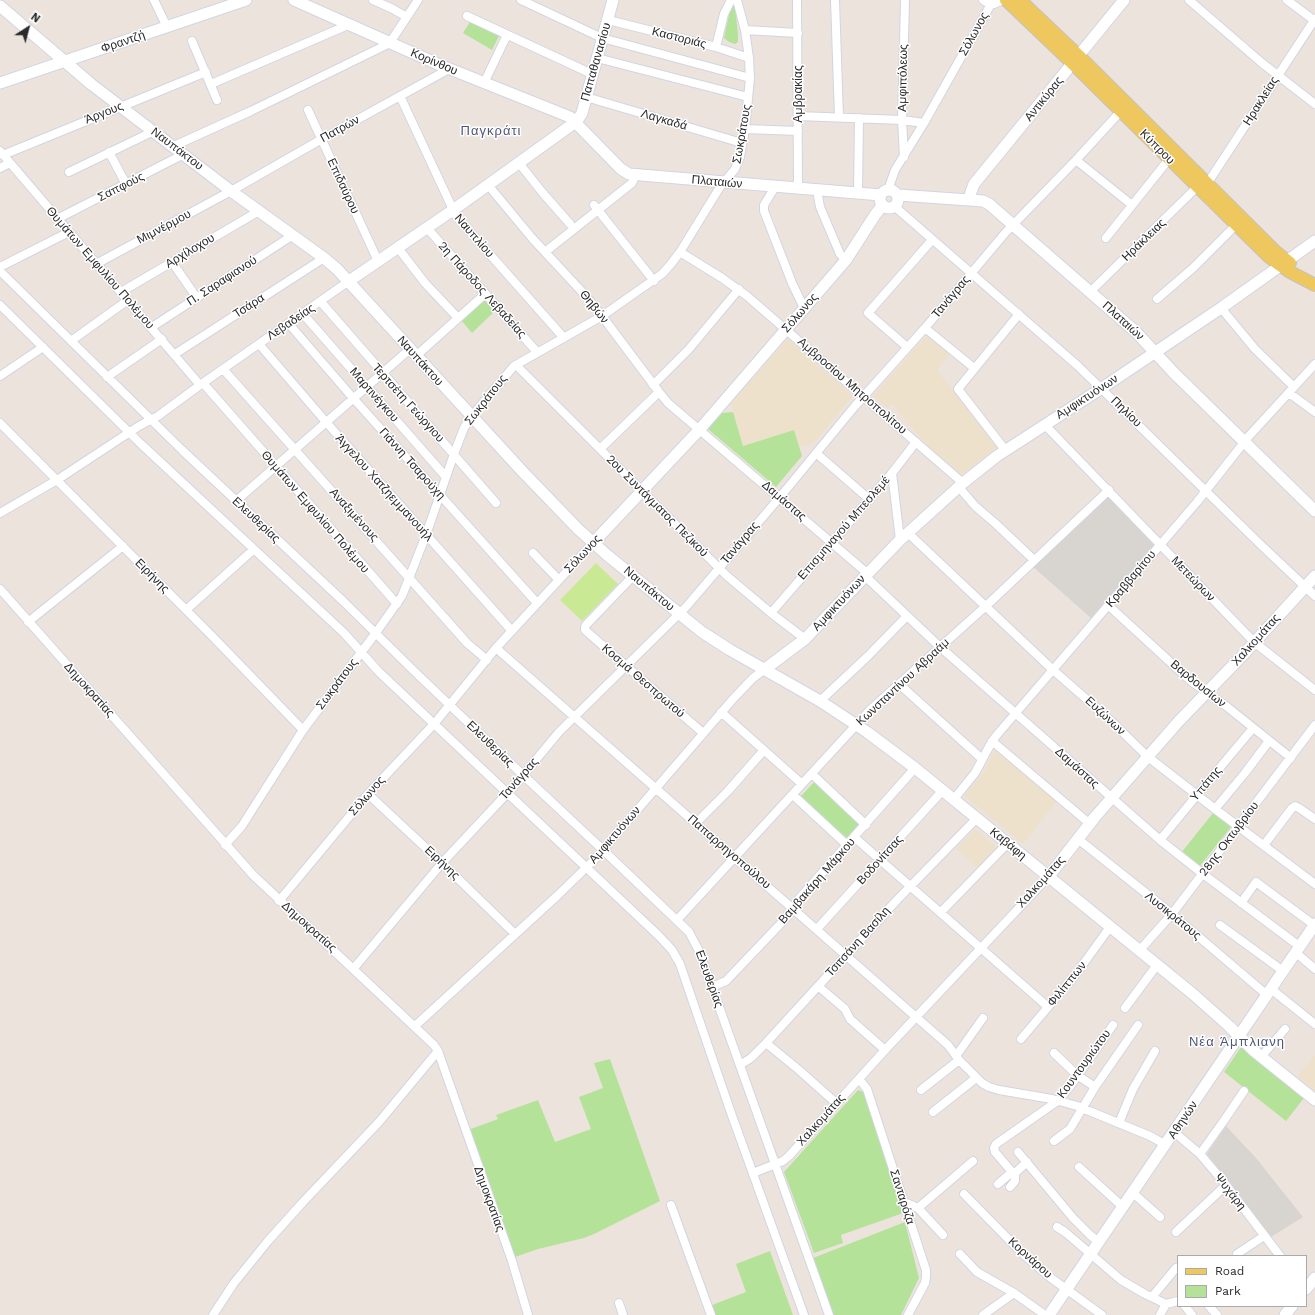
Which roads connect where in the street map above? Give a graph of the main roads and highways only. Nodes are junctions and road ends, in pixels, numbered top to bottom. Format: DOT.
graph roads {
  1 [pos="1006,0"];
  2 [pos="1020,0"];
  3 [pos="1076,60"];
  4 [pos="1202,185"];
  5 [pos="1283,264"];
  6 [pos="1315,277"];
  7 [pos="1315,285"];
  1 -- 3 [label="main road, Κύπρου"];
  2 -- 3 [label="main road, Κύπρου"];
  3 -- 4 [label="main road, Κύπρου"];
  3 -- 4 [label="main road, Κύπρου"];
  4 -- 5 [label="main road, Κύπρου"];
  4 -- 5 [label="main road, Κύπρου"];
  5 -- 6 [label="main road, Κύπρου"];
  5 -- 7 [label="main road, Κύπρου"];
}
